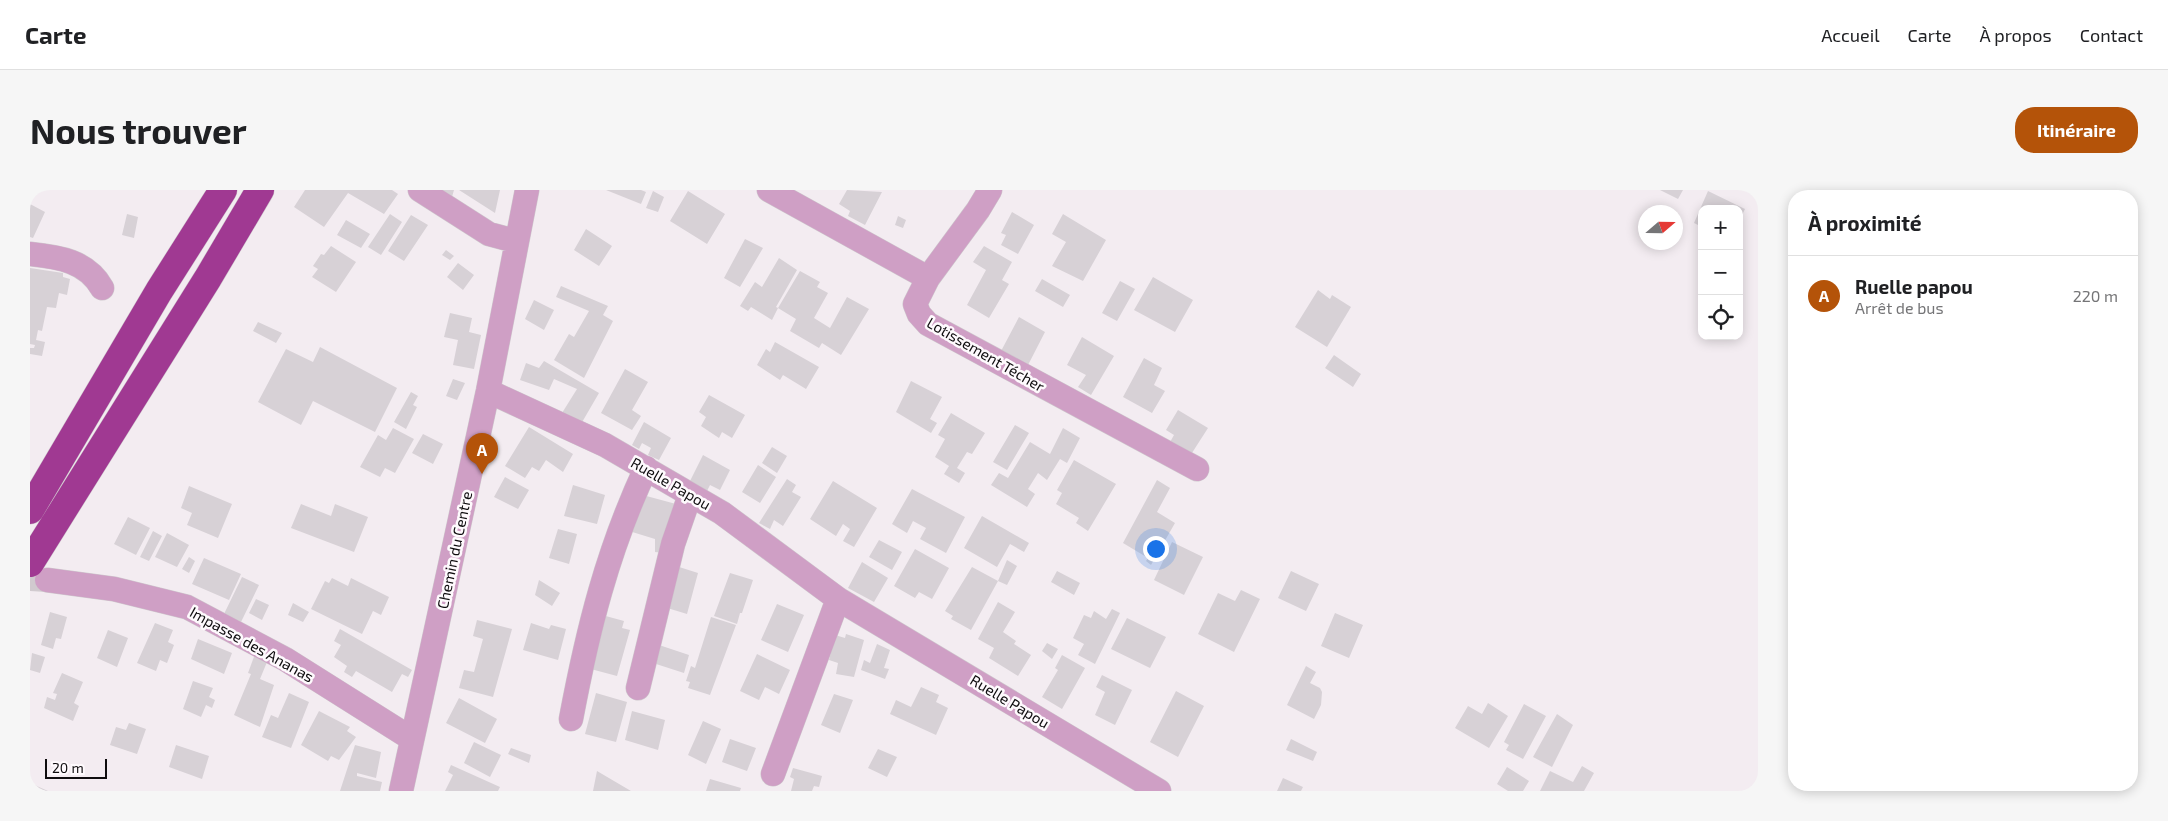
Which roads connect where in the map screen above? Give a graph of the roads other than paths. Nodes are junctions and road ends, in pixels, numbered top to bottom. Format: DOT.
graph roads {
  1 [pos="222,190"];
  2 [pos="260,190"];
  3 [pos="420,190"];
  4 [pos="527,190"];
  5 [pos="769,190"];
  6 [pos="990,190"];
  7 [pos="515,241"];
  8 [pos="30,254"];
  9 [pos="928,278"];
  10 [pos="102,288"];
  11 [pos="488,391"];
  12 [pos="646,468"];
  13 [pos="1197,470"];
  14 [pos="690,495"];
  15 [pos="30,510"];
  16 [pos="39,572"];
  17 [pos="838,599"];
  18 [pos="638,688"];
  19 [pos="571,719"];
  20 [pos="412,739"];
  21 [pos="773,774"];
  22 [pos="1156,790"];
  23 [pos="401,791"];
  1 -- 15 [label="highway"];
  2 -- 16 [label="highway"];
  3 -- 7 [label="street"];
  4 -- 7 [label="street, Chemin du Centre"];
  5 -- 9 [label="street"];
  6 -- 9 [label="street"];
  7 -- 11 [label="street, Chemin du Centre"];
  8 -- 10 [label="street"];
  9 -- 13 [label="street, Lotissement Técher"];
  11 -- 12 [label="street, Ruelle Papou"];
  11 -- 20 [label="street, Chemin du Centre"];
  12 -- 14 [label="street, Ruelle Papou"];
  12 -- 19 [label="street"];
  14 -- 17 [label="street, Ruelle Papou"];
  14 -- 18 [label="street"];
  16 -- 20 [label="street, Impasse des Ananas"];
  17 -- 21 [label="street"];
  17 -- 22 [label="street, Ruelle Papou"];
  20 -- 23 [label="street, Chemin du Centre"];
}
